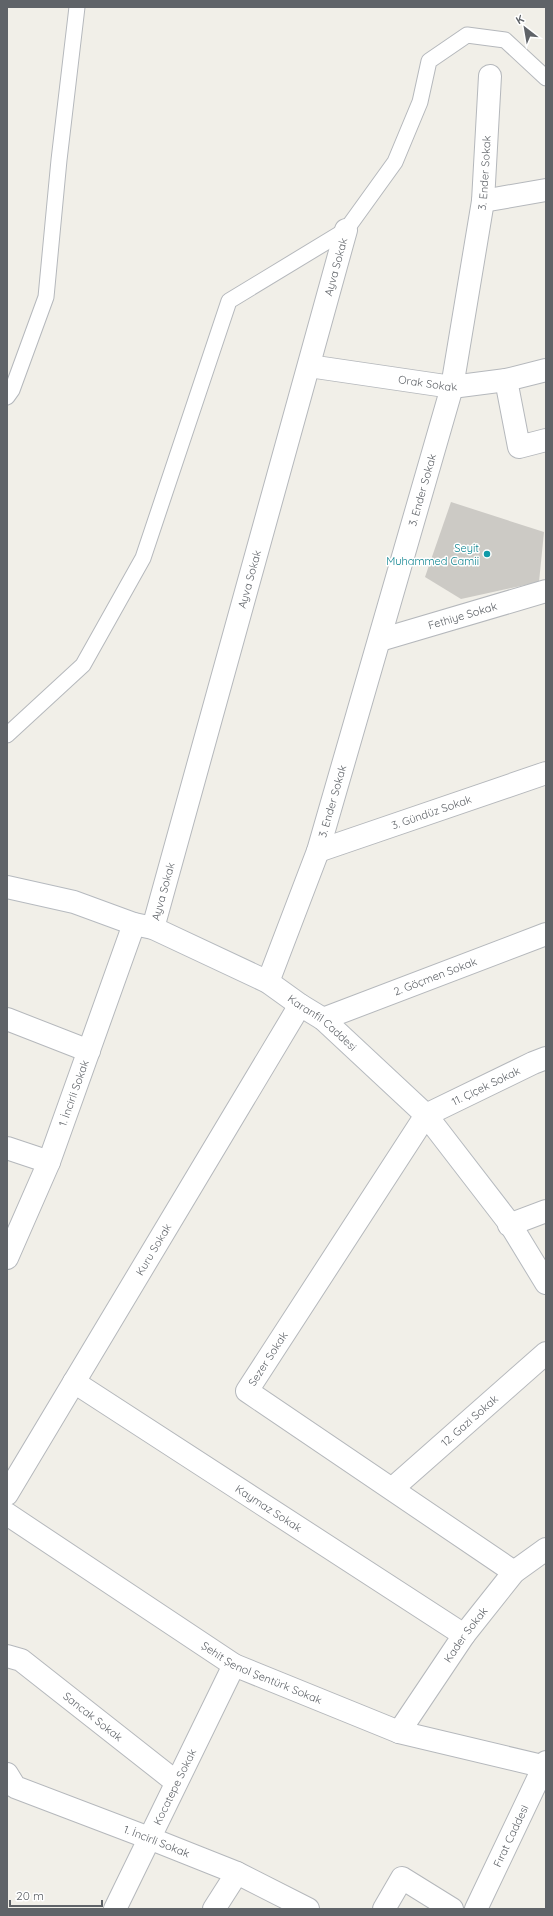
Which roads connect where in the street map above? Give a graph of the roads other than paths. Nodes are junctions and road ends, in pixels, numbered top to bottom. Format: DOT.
graph roads {
  1 [pos="77,7"];
  2 [pos="490,76"];
  3 [pos="546,78"];
  4 [pos="546,190"];
  5 [pos="482,201"];
  6 [pos="346,230"];
  7 [pos="309,366"];
  8 [pos="546,370"];
  9 [pos="506,380"];
  10 [pos="452,387"];
  11 [pos="7,397"];
  12 [pos="546,440"];
  13 [pos="546,591"];
  14 [pos="380,640"];
  15 [pos="7,735"];
  16 [pos="546,773"];
  17 [pos="318,851"];
  18 [pos="7,888"];
  19 [pos="144,926"];
  20 [pos="546,934"];
  21 [pos="268,982"];
  22 [pos="300,1005"];
  23 [pos="7,1019"];
  24 [pos="323,1019"];
  25 [pos="89,1051"];
  26 [pos="546,1058"];
  27 [pos="426,1115"];
  28 [pos="7,1148"];
  29 [pos="49,1162"];
  30 [pos="546,1211"];
  31 [pos="509,1225"];
  32 [pos="7,1258"];
  33 [pos="546,1283"];
  34 [pos="546,1352"];
  35 [pos="74,1382"];
  36 [pos="392,1488"];
  37 [pos="7,1494"];
  38 [pos="7,1514"];
  39 [pos="546,1549"];
  40 [pos="514,1572"];
  41 [pos="464,1635"];
  42 [pos="7,1656"];
  43 [pos="234,1665"];
  44 [pos="399,1732"];
  45 [pos="545,1765"];
  46 [pos="7,1774"];
  47 [pos="176,1782"];
  48 [pos="149,1838"];
  49 [pos="237,1873"];
  50 [pos="115,1909"];
  51 [pos="214,1909"];
  52 [pos="308,1909"];
  53 [pos="384,1909"];
  54 [pos="452,1909"];
  55 [pos="476,1909"];
  1 -- 11 [label="lane"];
  2 -- 5 [label="street, 3. Ender Sokak"];
  3 -- 6 [label="lane"];
  4 -- 5 [label="street"];
  5 -- 10 [label="street, 3. Ender Sokak"];
  6 -- 7 [label="street, Ayva Sokak"];
  6 -- 15 [label="lane"];
  7 -- 10 [label="street, Orak Sokak"];
  7 -- 19 [label="street, Ayva Sokak"];
  8 -- 9 [label="street, Orak Sokak"];
  9 -- 10 [label="street, Orak Sokak"];
  9 -- 12 [label="street"];
  10 -- 14 [label="street, 3. Ender Sokak"];
  13 -- 14 [label="street, Fethiye Sokak"];
  14 -- 17 [label="street, 3. Ender Sokak"];
  16 -- 17 [label="street, 3. Gündüz Sokak"];
  17 -- 21 [label="street, 3. Ender Sokak"];
  18 -- 19 [label="street, Karanfil Caddesi"];
  19 -- 21 [label="street, Karanfil Caddesi"];
  19 -- 25 [label="street, 1. İncirli Sokak"];
  20 -- 24 [label="street, 2. Göçmen Sokak"];
  21 -- 22 [label="street, Karanfil Caddesi"];
  22 -- 24 [label="street, Karanfil Caddesi"];
  22 -- 35 [label="street, Kuru Sokak"];
  23 -- 25 [label="street"];
  24 -- 27 [label="street, Karanfil Caddesi"];
  25 -- 29 [label="street, 1. İncirli Sokak"];
  26 -- 27 [label="street, 11. Çiçek Sokak"];
  27 -- 31 [label="street, Karanfil Caddesi"];
  27 -- 36 [label="street, Sezer Sokak"];
  28 -- 29 [label="street"];
  29 -- 32 [label="street, 1. İncirli Sokak"];
  30 -- 31 [label="street"];
  31 -- 33 [label="street, Karanfil Caddesi"];
  34 -- 36 [label="street, 12. Gazi Sokak"];
  35 -- 37 [label="street, Kuru Sokak"];
  35 -- 41 [label="street, Kaymaz Sokak"];
  36 -- 40 [label="street, Sezer Sokak"];
  38 -- 43 [label="street, Şehit Şenol Şentürk Sokak"];
  39 -- 40 [label="street, Kader Sokak"];
  40 -- 41 [label="street, Kader Sokak"];
  41 -- 44 [label="street, Kader Sokak"];
  42 -- 47 [label="street, Sancak Sokak"];
  43 -- 44 [label="street, Şehit Şenol Şentürk Sokak"];
  43 -- 47 [label="street, Kocatepe Sokak"];
  44 -- 45 [label="street, Şehit Şenol Şentürk Sokak"];
  45 -- 55 [label="street, Fırat Caddesi"];
  46 -- 48 [label="street, 1. İncirli Sokak"];
  47 -- 48 [label="street, Kocatepe Sokak"];
  48 -- 49 [label="street, 1. İncirli Sokak"];
  48 -- 50 [label="street, Kocatepe Sokak"];
  49 -- 51 [label="street"];
  49 -- 52 [label="street, 1. İncirli Sokak"];
  53 -- 54 [label="street"];
}
